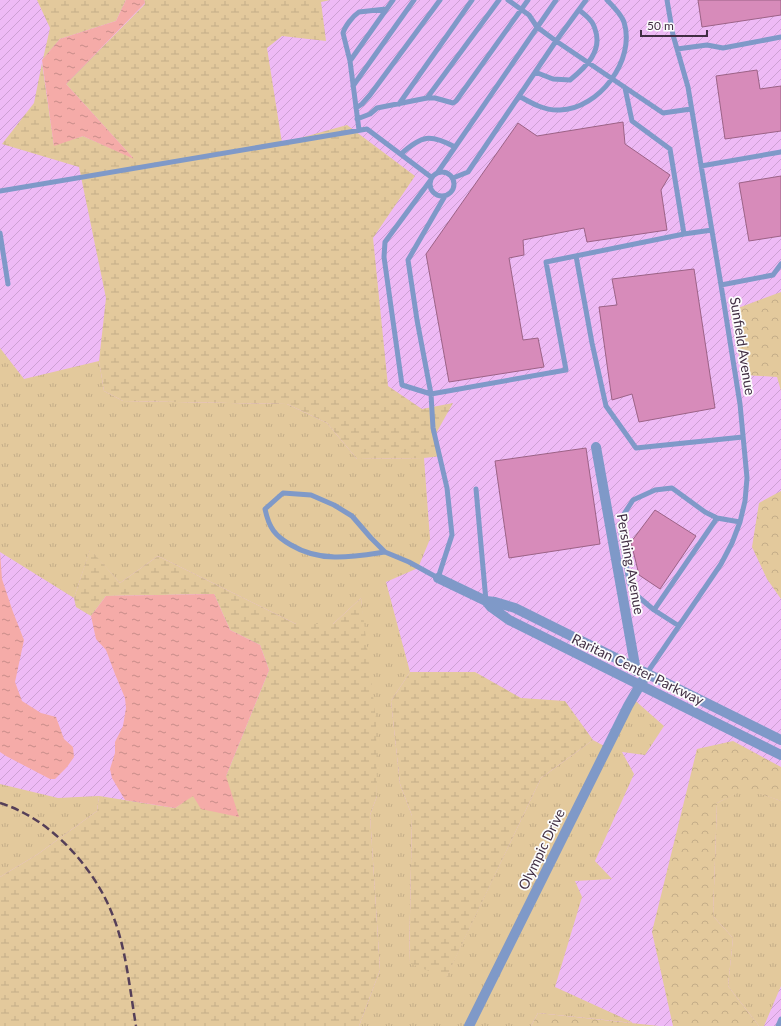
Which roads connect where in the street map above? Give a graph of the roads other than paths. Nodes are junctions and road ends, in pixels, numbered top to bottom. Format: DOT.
graph roads {
  1 [pos="393,0"];
  2 [pos="414,0"];
  3 [pos="440,0"];
  4 [pos="472,0"];
  5 [pos="499,0"];
  6 [pos="508,0"];
  7 [pos="528,0"];
  8 [pos="556,0"];
  9 [pos="586,0"];
  10 [pos="607,0"];
  11 [pos="667,0"];
  12 [pos="386,9"];
  13 [pos="522,10"];
  14 [pos="580,10"];
  15 [pos="537,27"];
  16 [pos="781,38"];
  17 [pos="556,41"];
  18 [pos="677,49"];
  19 [pos="350,61"];
  20 [pos="589,63"];
  21 [pos="536,72"];
  22 [pos="612,79"];
  23 [pos="353,86"];
  24 [pos="625,88"];
  25 [pos="519,96"];
  26 [pos="427,98"];
  27 [pos="399,104"];
  28 [pos="356,108"];
  29 [pos="692,109"];
  30 [pos="357,119"];
  31 [pos="359,130"];
  32 [pos="455,147"];
  33 [pos="781,152"];
  34 [pos="401,154"];
  35 [pos="701,166"];
  36 [pos="438,172"];
  37 [pos="453,178"];
  38 [pos="431,179"];
  39 [pos="0,191"];
  40 [pos="445,196"];
  41 [pos="712,230"];
  42 [pos="0,233"];
  43 [pos="684,234"];
  44 [pos="576,256"];
  45 [pos="781,264"];
  46 [pos="8,284"];
  47 [pos="721,285"];
  48 [pos="431,394"];
  49 [pos="743,437"];
  50 [pos="596,447"];
  51 [pos="476,489"];
  52 [pos="717,518"];
  53 [pos="740,522"];
  54 [pos="385,552"];
  55 [pos="438,578"];
  56 [pos="486,601"];
  57 [pos="654,610"];
  58 [pos="679,626"];
  59 [pos="634,667"];
  60 [pos="647,673"];
  61 [pos="640,685"];
  62 [pos="781,740"];
  63 [pos="781,755"];
  64 [pos="781,1019"];
  65 [pos="469,1026"];
  66 [pos="778,1026"];
  1 -- 12 [label="lane"];
  2 -- 23 [label="lane"];
  3 -- 28 [label="lane"];
  4 -- 27 [label="lane"];
  5 -- 26 [label="lane"];
  6 -- 13 [label="lane"];
  7 -- 13 [label="lane"];
  8 -- 15 [label="lane"];
  9 -- 14 [label="lane"];
  10 -- 22 [label="lane"];
  11 -- 18 [label="lane, Sunfield Avenue"];
  12 -- 19 [label="lane"];
  12 -- 19 [label="lane"];
  13 -- 15 [label="lane"];
  13 -- 26 [label="lane"];
  14 -- 17 [label="lane"];
  14 -- 20 [label="lane"];
  15 -- 17 [label="lane"];
  15 -- 32 [label="lane"];
  16 -- 18 [label="lane"];
  17 -- 20 [label="lane"];
  17 -- 21 [label="lane"];
  18 -- 29 [label="lane, Sunfield Avenue"];
  19 -- 23 [label="lane"];
  20 -- 21 [label="lane"];
  20 -- 22 [label="lane"];
  21 -- 25 [label="lane"];
  22 -- 24 [label="lane"];
  22 -- 25 [label="lane"];
  23 -- 28 [label="lane"];
  24 -- 29 [label="lane"];
  24 -- 43 [label="lane"];
  25 -- 37 [label="lane"];
  26 -- 27 [label="lane"];
  27 -- 30 [label="lane"];
  28 -- 30 [label="lane"];
  29 -- 35 [label="lane, Sunfield Avenue"];
  30 -- 31 [label="lane"];
  31 -- 34 [label="lane"];
  31 -- 39 [label="lane"];
  32 -- 34 [label="lane"];
  32 -- 36 [label="lane"];
  33 -- 35 [label="lane"];
  34 -- 38 [label="lane"];
  35 -- 41 [label="lane, Sunfield Avenue"];
  36 -- 37 [label="lane"];
  36 -- 38 [label="lane"];
  37 -- 40 [label="lane"];
  38 -- 40 [label="lane"];
  38 -- 48 [label="lane"];
  40 -- 48 [label="lane"];
  41 -- 43 [label="lane"];
  41 -- 47 [label="lane, Sunfield Avenue"];
  42 -- 46 [label="lane"];
  43 -- 44 [label="lane"];
  44 -- 48 [label="lane"];
  44 -- 49 [label="lane"];
  45 -- 47 [label="lane"];
  47 -- 49 [label="lane, Sunfield Avenue"];
  48 -- 55 [label="lane"];
  49 -- 53 [label="lane, Sunfield Avenue"];
  50 -- 59 [label="street, Pershing Avenue"];
  51 -- 56 [label="lane"];
  52 -- 53 [label="lane"];
  52 -- 57 [label="lane"];
  52 -- 57 [label="lane"];
  53 -- 58 [label="lane, Sunfield Avenue"];
  54 -- 54 [label="lane"];
  54 -- 55 [label="lane"];
  55 -- 56 [label="street, Raritan Center Parkway"];
  56 -- 59 [label="street, Raritan Center Parkway"];
  56 -- 61 [label="street, Raritan Center Parkway"];
  57 -- 58 [label="lane"];
  58 -- 60 [label="lane, Sunfield Avenue"];
  59 -- 60 [label="street, Raritan Center Parkway"];
  59 -- 61 [label="street, Pershing Avenue"];
  60 -- 61 [label="street, Olympic Drive"];
  60 -- 62 [label="street, Raritan Center Parkway"];
  61 -- 63 [label="street, Raritan Center Parkway"];
  61 -- 65 [label="street, Olympic Drive"];
  64 -- 66 [label="lane"];
}
